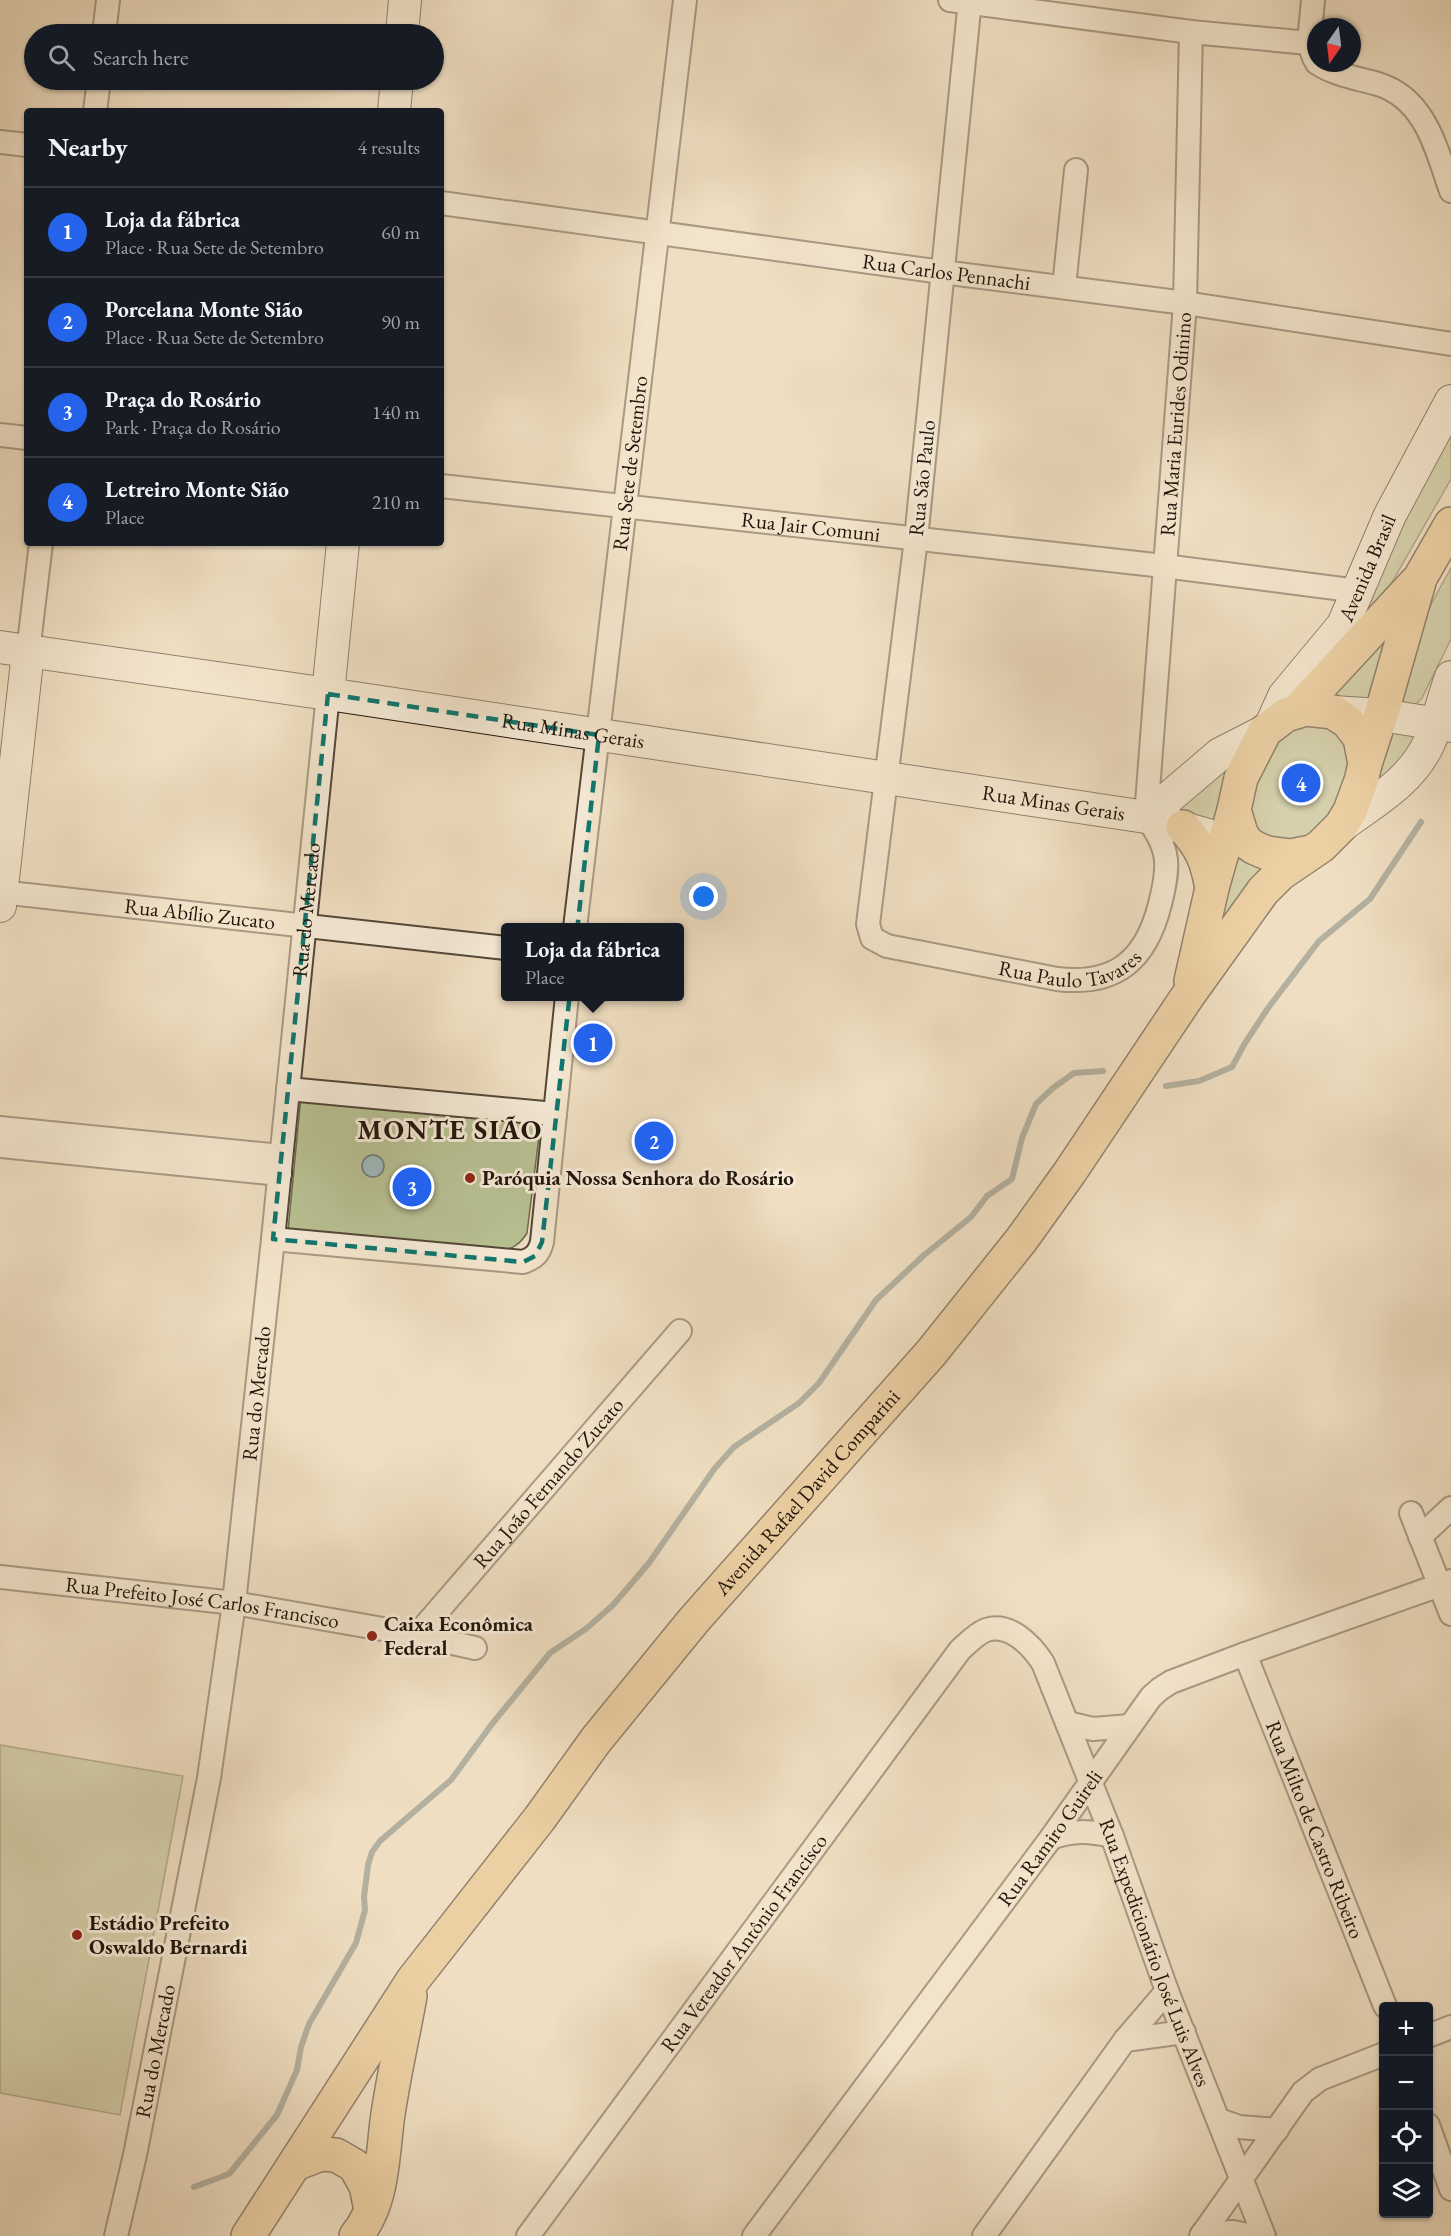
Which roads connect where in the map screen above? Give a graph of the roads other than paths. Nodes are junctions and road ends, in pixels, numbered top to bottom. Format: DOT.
graph roads {
  1 [pos="108,0"];
  2 [pos="405,0"];
  3 [pos="685,0"];
  4 [pos="1313,0"];
  5 [pos="963,1"];
  6 [pos="1313,18"];
  7 [pos="105,24"];
  8 [pos="403,24"];
  9 [pos="1191,32"];
  10 [pos="1307,55"];
  11 [pos="1335,72"];
  12 [pos="98,90"];
  13 [pos="396,90"];
  14 [pos="95,108"];
  15 [pos="394,108"];
  16 [pos="0,142"];
  17 [pos="24,145"];
  18 [pos="1076,170"];
  19 [pos="1451,191"];
  20 [pos="444,203"];
  21 [pos="658,232"];
  22 [pos="942,272"];
  23 [pos="1064,287"];
  24 [pos="1185,303"];
  25 [pos="1451,345"];
  26 [pos="1451,401"];
  27 [pos="0,435"];
  28 [pos="24,438"];
  29 [pos="444,486"];
  30 [pos="626,507"];
  31 [pos="1451,524"];
  32 [pos="916,539"];
  33 [pos="40,546"];
  34 [pos="343,546"];
  35 [pos="1164,566"];
  36 [pos="1420,578"];
  37 [pos="1359,591"];
  38 [pos="14,650"];
  39 [pos="1451,676"];
  40 [pos="328,693"];
  41 [pos="1333,712"];
  42 [pos="1381,715"];
  43 [pos="1278,722"];
  44 [pos="1443,726"];
  45 [pos="599,735"];
  46 [pos="1365,764"];
  47 [pos="885,779"];
  48 [pos="1146,817"];
  49 [pos="1341,826"];
  50 [pos="1183,828"];
  51 [pos="1238,833"];
  52 [pos="1311,852"];
  53 [pos="1212,888"];
  54 [pos="1,896"];
  55 [pos="576,923"];
  56 [pos="304,925"];
  57 [pos="887,946"];
  58 [pos="501,947"];
  59 [pos="1187,997"];
  60 [pos="566,1001"];
  61 [pos="288,1089"];
  62 [pos="555,1114"];
  63 [pos="0,1128"];
  64 [pos="0,1146"];
  65 [pos="280,1165"];
  66 [pos="273,1239"];
  67 [pos="680,1332"];
  68 [pos="1451,1508"];
  69 [pos="1411,1513"];
  70 [pos="1420,1537"];
  71 [pos="0,1577"];
  72 [pos="1445,1583"];
  73 [pos="234,1603"];
  74 [pos="1451,1614"];
  75 [pos="417,1635"];
  76 [pos="475,1648"];
  77 [pos="960,1650"];
  78 [pos="1245,1654"];
  79 [pos="1067,1723"];
  80 [pos="1130,1726"];
  81 [pos="1091,1781"];
  82 [pos="1112,1836"];
  83 [pos="1051,1838"];
  84 [pos="413,1980"];
  85 [pos="1167,1991"];
  86 [pos="1382,2002"];
  87 [pos="1451,2027"];
  88 [pos="1184,2032"];
  89 [pos="1433,2034"];
  90 [pos="1125,2040"];
  91 [pos="1379,2056"];
  92 [pos="1219,2120"];
  93 [pos="1277,2130"];
  94 [pos="1433,2139"];
  95 [pos="295,2164"];
  96 [pos="1242,2180"];
  97 [pos="1451,2188"];
  98 [pos="364,2223"];
  99 [pos="1202,2235"];
  100 [pos="116,2236"];
  101 [pos="248,2236"];
  102 [pos="528,2236"];
  103 [pos="754,2236"];
  104 [pos="984,2236"];
  105 [pos="1252,2236"];
  106 [pos="1263,2236"];
  1 -- 7 [label="street"];
  2 -- 8 [label="street"];
  3 -- 21 [label="street, Rua Sete de Setembro"];
  4 -- 6 [label="street"];
  5 -- 9 [label="street"];
  5 -- 22 [label="street, Rua São Paulo"];
  9 -- 10 [label="street"];
  9 -- 24 [label="street, Rua Maria Eurides Odinino"];
  11 -- 19 [label="street"];
  12 -- 14 [label="street"];
  13 -- 15 [label="street"];
  16 -- 17 [label="street"];
  18 -- 23 [label="street"];
  20 -- 21 [label="street, Rua Carlos Pennachi"];
  21 -- 22 [label="street, Rua Carlos Pennachi"];
  21 -- 30 [label="street, Rua Sete de Setembro"];
  22 -- 23 [label="street, Rua Carlos Pennachi"];
  22 -- 32 [label="street, Rua São Paulo"];
  23 -- 24 [label="street, Rua Carlos Pennachi"];
  24 -- 25 [label="street, Rua Carlos Pennachi"];
  24 -- 35 [label="street, Rua Maria Eurides Odinino"];
  26 -- 37 [label="street, Avenida Brasil"];
  27 -- 28 [label="street"];
  29 -- 30 [label="street, Rua Jair Comuni"];
  30 -- 32 [label="street, Rua Jair Comuni"];
  30 -- 45 [label="street, Rua Sete de Setembro"];
  31 -- 36 [label="main road, Avenida Rafael David Comparini"];
  32 -- 35 [label="street, Rua Jair Comuni"];
  32 -- 47 [label="street, Rua São Paulo"];
  33 -- 38 [label="street"];
  34 -- 40 [label="street, Rua do Mercado"];
  35 -- 37 [label="street, Rua Jair Comuni"];
  35 -- 48 [label="street, Rua Maria Eurides Odinino"];
  36 -- 42 [label="main road, Avenida Rafael David Comparini"];
  36 -- 43 [label="main road, Avenida Rafael David Comparini"];
  37 -- 43 [label="street, Avenida Brasil"];
  38 -- 40 [label="street, Rua Minas Gerais"];
  38 -- 54 [label="street"];
  39 -- 44 [label="street"];
  40 -- 45 [label="street, Rua Minas Gerais"];
  40 -- 56 [label="street, Rua do Mercado"];
  41 -- 42 [label="street"];
  41 -- 43 [label="main road"];
  41 -- 46 [label="main road, Avenida Rafael David Comparini"];
  42 -- 44 [label="street"];
  42 -- 46 [label="main road, Avenida Rafael David Comparini"];
  43 -- 48 [label="street"];
  43 -- 51 [label="main road, Avenida Rafael David Comparini"];
  44 -- 49 [label="street"];
  45 -- 47 [label="street, Rua Minas Gerais"];
  45 -- 55 [label="street, Rua Sete de Setembro"];
  46 -- 49 [label="main road, Avenida Rafael David Comparini"];
  47 -- 48 [label="street, Rua Minas Gerais"];
  47 -- 57 [label="street, Rua São Paulo"];
  48 -- 50 [label="street, Rua Minas Gerais"];
  48 -- 57 [label="street, Rua Paulo Tavares"];
  49 -- 52 [label="main road, Avenida Rafael David Comparini"];
  50 -- 51 [label="street, Rua Minas Gerais"];
  50 -- 53 [label="main road"];
  51 -- 52 [label="main road"];
  51 -- 53 [label="main road, Avenida Rafael David Comparini"];
  52 -- 59 [label="main road, Avenida Rafael David Comparini"];
  53 -- 59 [label="main road, Avenida Rafael David Comparini"];
  54 -- 56 [label="street, Rua Abílio Zucato"];
  56 -- 58 [label="street, Rua Abílio Zucato"];
  56 -- 61 [label="street, Rua do Mercado"];
  59 -- 84 [label="main road, Avenida Rafael David Comparini"];
  60 -- 62 [label="street"];
  61 -- 62 [label="street"];
  61 -- 65 [label="street, Rua do Mercado"];
  62 -- 66 [label="street"];
  63 -- 65 [label="street"];
  64 -- 65 [label="street"];
  65 -- 66 [label="street, Rua do Mercado"];
  66 -- 73 [label="street, Rua do Mercado"];
  67 -- 75 [label="street, Rua João Fernando Zucato"];
  68 -- 70 [label="street"];
  69 -- 70 [label="street"];
  70 -- 72 [label="street"];
  71 -- 73 [label="street, Rua Prefeito José Carlos Francisco"];
  72 -- 74 [label="street"];
  72 -- 78 [label="street, Rua Ramiro Guireli"];
  73 -- 75 [label="street, Rua Prefeito José Carlos Francisco"];
  73 -- 100 [label="street, Rua do Mercado"];
  75 -- 76 [label="street, Rua Prefeito José Carlos Francisco"];
  77 -- 79 [label="street, Rua Expedicionário José Luis Alves"];
  77 -- 102 [label="street, Rua Vereador Antônio Francisco"];
  78 -- 80 [label="street, Rua Ramiro Guireli"];
  78 -- 86 [label="street, Rua Milto de Castro Ribeiro"];
  79 -- 80 [label="street"];
  79 -- 81 [label="street, Rua Expedicionário José Luis Alves"];
  80 -- 81 [label="street, Rua Ramiro Guireli"];
  81 -- 82 [label="street, Rua Expedicionário José Luis Alves"];
  81 -- 83 [label="street, Rua Ramiro Guireli"];
  82 -- 83 [label="street"];
  82 -- 85 [label="street, Rua Expedicionário José Luis Alves"];
  83 -- 103 [label="street, Rua Ramiro Guireli"];
  84 -- 95 [label="main road, Avenida Rafael David Comparini"];
  84 -- 98 [label="main road, Avenida Rafael David Comparini"];
  85 -- 88 [label="street, Rua Expedicionário José Luis Alves"];
  85 -- 90 [label="street"];
  87 -- 89 [label="street"];
  88 -- 90 [label="street"];
  88 -- 92 [label="street, Rua Expedicionário José Luis Alves"];
  90 -- 104 [label="street"];
  91 -- 93 [label="street"];
  92 -- 93 [label="street"];
  92 -- 96 [label="street, Rua Expedicionário José Luis Alves"];
  93 -- 96 [label="street"];
  94 -- 97 [label="street"];
  95 -- 98 [label="main road"];
  95 -- 101 [label="main road, Avenida Rafael David Comparini"];
  96 -- 99 [label="street"];
  96 -- 106 [label="street, Rua Expedicionário José Luis Alves"];
  99 -- 105 [label="street"];
}
